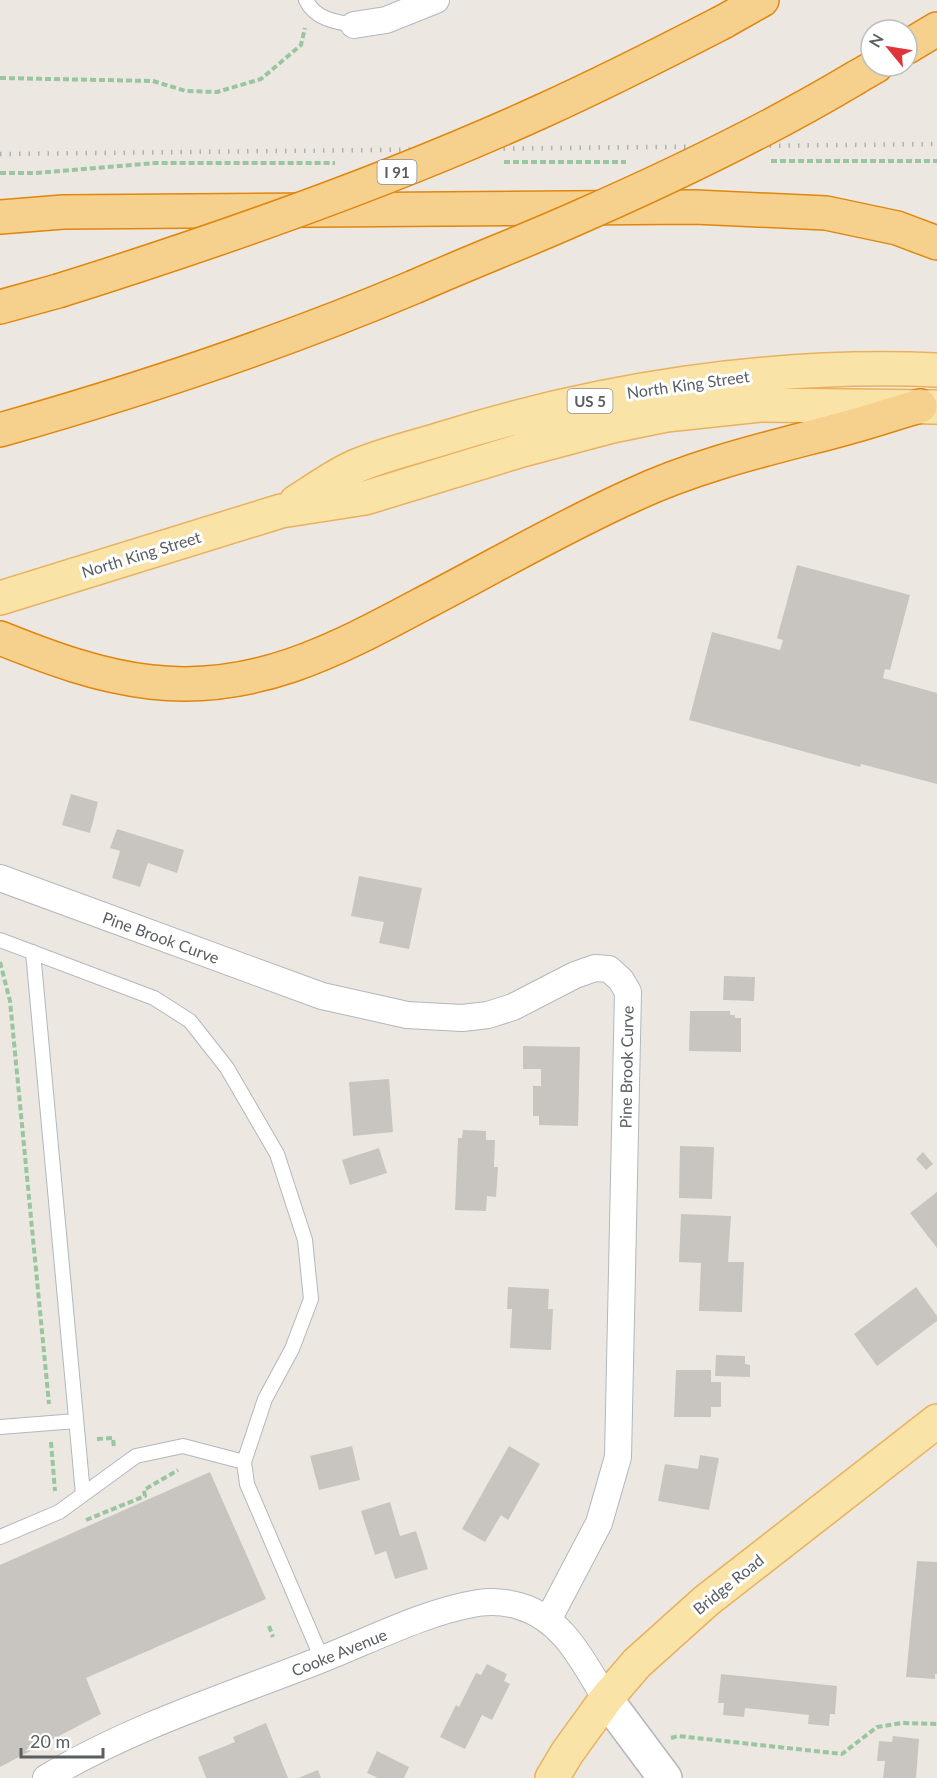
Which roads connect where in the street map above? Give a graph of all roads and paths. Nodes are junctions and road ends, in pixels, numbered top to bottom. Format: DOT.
graph roads {
  1 [pos="436,0"];
  2 [pos="762,0"];
  3 [pos="308,4"];
  4 [pos="354,25"];
  5 [pos="937,29"];
  6 [pos="919,40"];
  7 [pos="859,76"];
  8 [pos="0,78"];
  9 [pos="0,217"];
  10 [pos="937,243"];
  11 [pos="0,307"];
  12 [pos="937,370"];
  13 [pos="929,407"];
  14 [pos="0,430"];
  15 [pos="281,511"];
  16 [pos="0,598"];
  17 [pos="0,638"];
  18 [pos="0,878"];
  19 [pos="0,940"];
  20 [pos="33,952"];
  21 [pos="0,961"];
  22 [pos="76,1420"];
  23 [pos="937,1421"];
  24 [pos="50,1423"];
  25 [pos="0,1427"];
  26 [pos="244,1462"];
  27 [pos="185,1466"];
  28 [pos="83,1494"];
  29 [pos="59,1512"];
  30 [pos="0,1537"];
  31 [pos="548,1620"];
  32 [pos="269,1626"];
  33 [pos="273,1637"];
  34 [pos="322,1659"];
  35 [pos="606,1699"];
  36 [pos="937,1724"];
  37 [pos="664,1739"];
  38 [pos="46,1778"];
  39 [pos="552,1778"];
  40 [pos="665,1778"];
  1 -- 4 [label="street"];
  2 -- 11 [label="highway, I 91, bridge"];
  3 -- 4 [label="lane"];
  3 -- 8 [label="path"];
  5 -- 6 [label="highway"];
  7 -- 14 [label="highway, bridge"];
  9 -- 10 [label="highway"];
  12 -- 15 [label="main road, North King Street / US 5"];
  13 -- 15 [label="main road, North King Street / US 5"];
  13 -- 17 [label="highway"];
  15 -- 16 [label="main road, North King Street / US 5"];
  18 -- 31 [label="street, Pine Brook Curve"];
  19 -- 20 [label="lane"];
  20 -- 22 [label="lane"];
  20 -- 26 [label="lane"];
  21 -- 24 [label="path"];
  22 -- 24 [label="lane"];
  22 -- 28 [label="lane"];
  23 -- 35 [label="main road, Bridge Road"];
  24 -- 25 [label="lane"];
  24 -- 29 [label="path"];
  26 -- 28 [label="lane"];
  26 -- 34 [label="lane"];
  27 -- 29 [label="path"];
  28 -- 29 [label="lane"];
  29 -- 30 [label="lane"];
  31 -- 34 [label="street, Cooke Avenue"];
  31 -- 35 [label="street, Cooke Avenue"];
  32 -- 33 [label="path"];
  34 -- 38 [label="street, Cooke Avenue"];
  35 -- 39 [label="main road, Bridge Road"];
  35 -- 40 [label="street"];
  36 -- 37 [label="path"];
}
